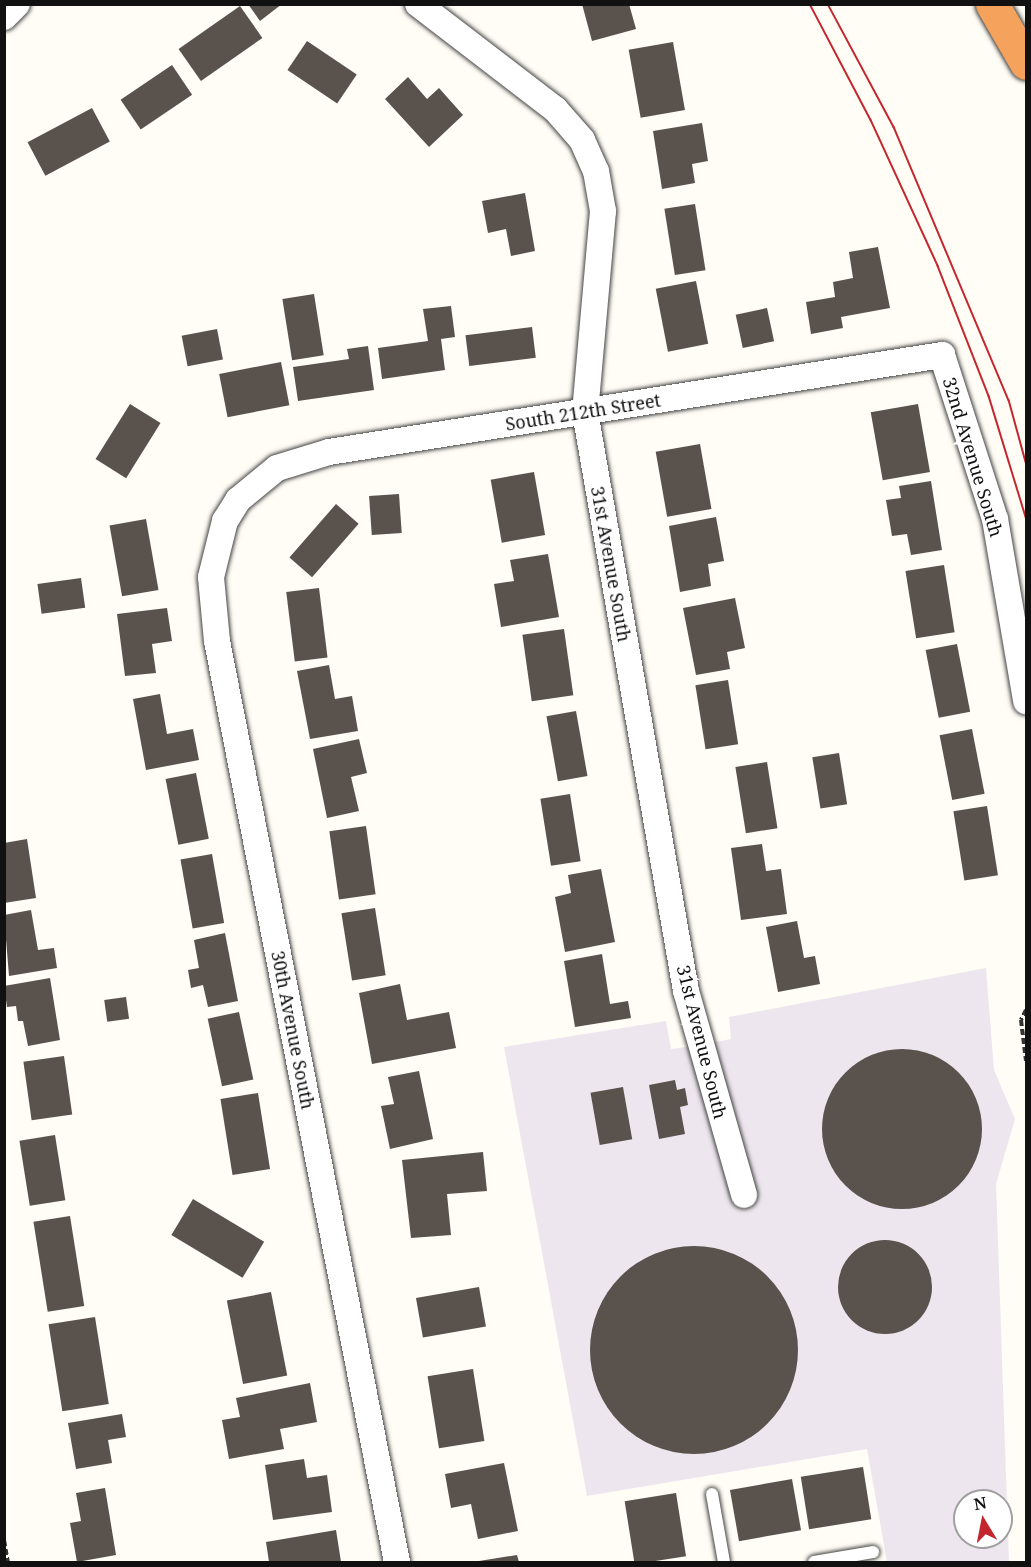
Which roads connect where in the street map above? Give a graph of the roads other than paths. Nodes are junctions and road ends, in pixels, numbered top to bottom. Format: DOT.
graph roads {
  1 [pos="16,4"];
  2 [pos="418,4"];
  3 [pos="992,4"];
  4 [pos="4,17"];
  5 [pos="1026,63"];
  6 [pos="942,355"];
  7 [pos="585,412"];
  8 [pos="238,500"];
  9 [pos="1026,701"];
  10 [pos="744,1195"];
  11 [pos="712,1494"];
  12 [pos="873,1552"];
  13 [pos="397,1563"];
  14 [pos="724,1563"];
  15 [pos="814,1563"];
  1 -- 4 [label="street"];
  2 -- 7 [label="street, 31st Avenue South"];
  3 -- 5 [label="highway"];
  6 -- 7 [label="street, South 212th Street"];
  6 -- 9 [label="street, 32nd Avenue South"];
  7 -- 8 [label="street, South 212th Street"];
  7 -- 10 [label="street, 31st Avenue South"];
  8 -- 13 [label="street, 30th Avenue South"];
  11 -- 14 [label="lane"];
  12 -- 15 [label="lane"];
}
